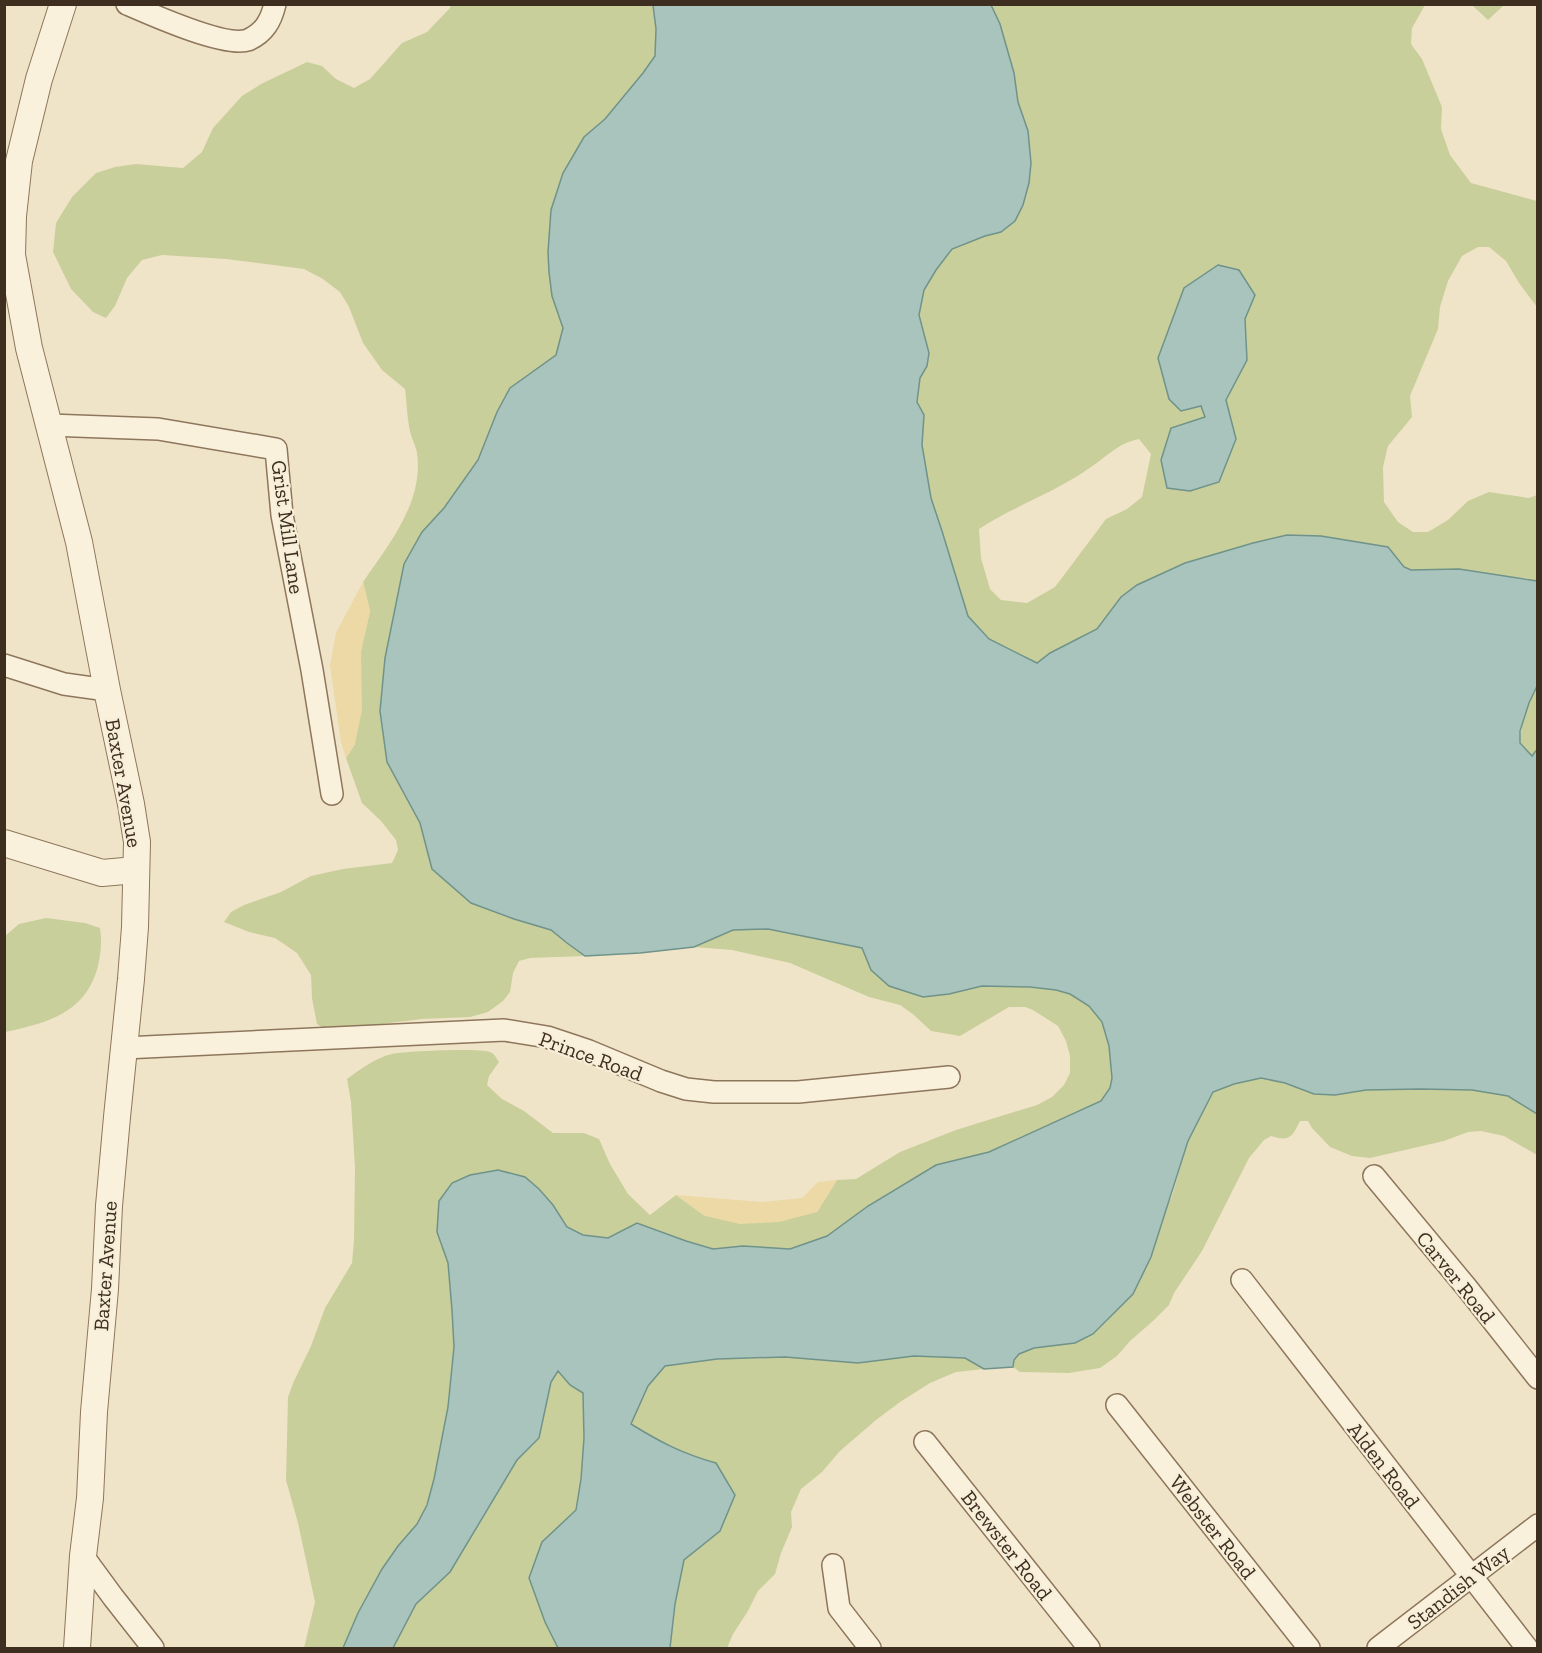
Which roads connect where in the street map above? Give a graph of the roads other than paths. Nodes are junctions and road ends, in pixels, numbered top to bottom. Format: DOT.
graph roads {
  1 [pos="63,4"];
  2 [pos="127,4"];
  3 [pos="273,11"];
  4 [pos="9,216"];
  5 [pos="49,425"];
  6 [pos="4,665"];
  7 [pos="106,690"];
  8 [pos="332,794"];
  9 [pos="4,843"];
  10 [pos="136,870"];
  11 [pos="124,1048"];
  12 [pos="949,1077"];
  13 [pos="1374,1176"];
  14 [pos="1242,1280"];
  15 [pos="1538,1378"];
  16 [pos="1117,1405"];
  17 [pos="925,1442"];
  18 [pos="1538,1525"];
  19 [pos="83,1556"];
  20 [pos="833,1565"];
  21 [pos="1471,1578"];
  22 [pos="76,1648"];
  23 [pos="153,1648"];
  24 [pos="870,1648"];
  25 [pos="1089,1648"];
  26 [pos="1309,1648"];
  27 [pos="1378,1648"];
  28 [pos="1527,1648"];
  1 -- 4 [label="street, Baxter Avenue"];
  2 -- 3 [label="street"];
  4 -- 5 [label="street, Baxter Avenue"];
  5 -- 7 [label="street, Baxter Avenue"];
  5 -- 8 [label="street, Grist Mill Lane"];
  6 -- 7 [label="street"];
  7 -- 10 [label="street, Baxter Avenue"];
  9 -- 10 [label="street"];
  10 -- 11 [label="street, Baxter Avenue"];
  11 -- 12 [label="street, Prince Road"];
  11 -- 19 [label="street, Baxter Avenue"];
  13 -- 15 [label="street, Carver Road"];
  14 -- 21 [label="street, Alden Road"];
  16 -- 26 [label="street, Webster Road"];
  17 -- 25 [label="street, Brewster Road"];
  18 -- 21 [label="street, Standish Way"];
  19 -- 22 [label="street, Baxter Avenue"];
  19 -- 23 [label="street"];
  20 -- 24 [label="street"];
  21 -- 27 [label="street, Standish Way"];
  21 -- 28 [label="street, Alden Road"];
}
